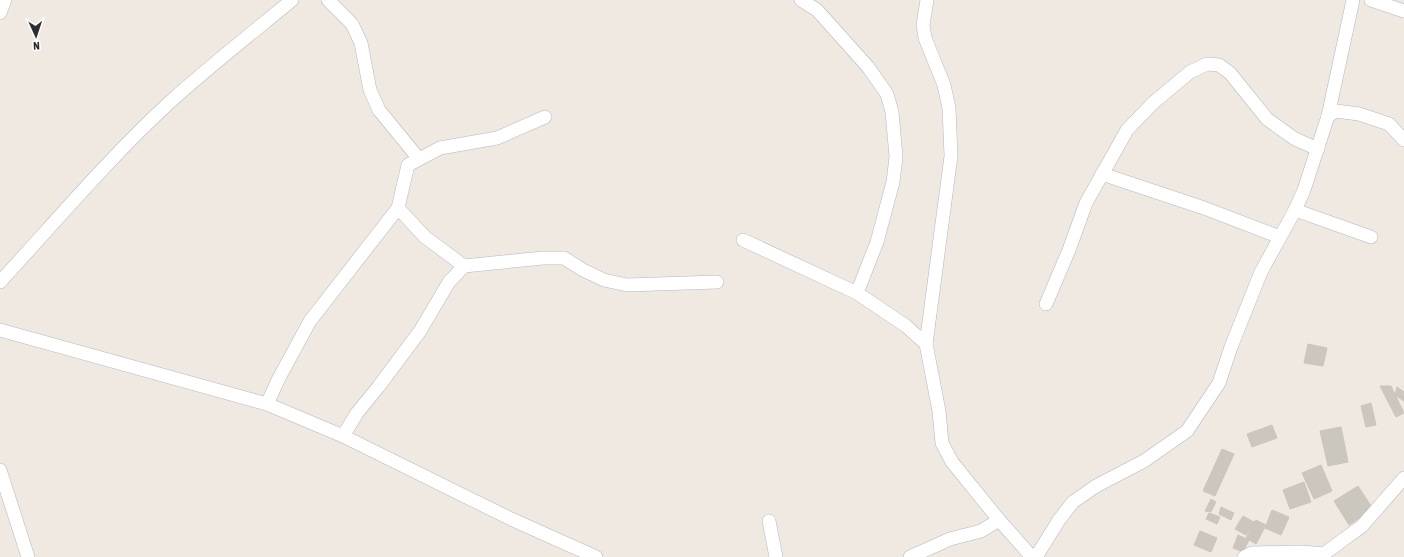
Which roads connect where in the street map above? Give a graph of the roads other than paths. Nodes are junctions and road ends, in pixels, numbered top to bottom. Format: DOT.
graph roads {
  1 [pos="5,0"];
  2 [pos="292,0"];
  3 [pos="328,0"];
  4 [pos="801,0"];
  5 [pos="926,0"];
  6 [pos="1354,0"];
  7 [pos="1371,0"];
  8 [pos="1404,11"];
  9 [pos="0,13"];
  10 [pos="1328,116"];
  11 [pos="545,117"];
  12 [pos="1404,140"];
  13 [pos="1318,149"];
  14 [pos="419,159"];
  15 [pos="1102,174"];
  16 [pos="398,208"];
  17 [pos="1295,210"];
  18 [pos="1280,236"];
  19 [pos="1371,237"];
  20 [pos="743,240"];
  21 [pos="464,266"];
  22 [pos="0,282"];
  23 [pos="717,282"];
  24 [pos="857,293"];
  25 [pos="1046,304"];
  26 [pos="0,330"];
  27 [pos="926,344"];
  28 [pos="267,404"];
  29 [pos="343,436"];
  30 [pos="0,470"];
  31 [pos="1404,478"];
  32 [pos="999,520"];
  33 [pos="769,521"];
  34 [pos="1324,556"];
  35 [pos="28,557"];
  36 [pos="596,557"];
  37 [pos="776,557"];
  38 [pos="910,557"];
  39 [pos="1032,557"];
  40 [pos="1036,557"];
  41 [pos="1244,557"];
  1 -- 9 [label="street"];
  2 -- 22 [label="street"];
  3 -- 14 [label="street"];
  4 -- 24 [label="street"];
  5 -- 27 [label="street"];
  6 -- 10 [label="street"];
  7 -- 8 [label="street"];
  10 -- 12 [label="street"];
  10 -- 13 [label="street"];
  11 -- 14 [label="street"];
  13 -- 15 [label="street"];
  13 -- 17 [label="street"];
  14 -- 16 [label="street"];
  15 -- 18 [label="street"];
  15 -- 25 [label="street"];
  16 -- 21 [label="street"];
  16 -- 28 [label="street"];
  17 -- 18 [label="street"];
  17 -- 19 [label="street"];
  18 -- 40 [label="street"];
  20 -- 24 [label="street"];
  21 -- 23 [label="street"];
  21 -- 29 [label="street"];
  24 -- 27 [label="street"];
  26 -- 28 [label="street"];
  27 -- 32 [label="street"];
  28 -- 29 [label="street"];
  29 -- 36 [label="street"];
  30 -- 35 [label="street"];
  31 -- 34 [label="street"];
  32 -- 38 [label="street"];
  32 -- 39 [label="street"];
  33 -- 37 [label="street"];
  34 -- 41 [label="street"];
}
